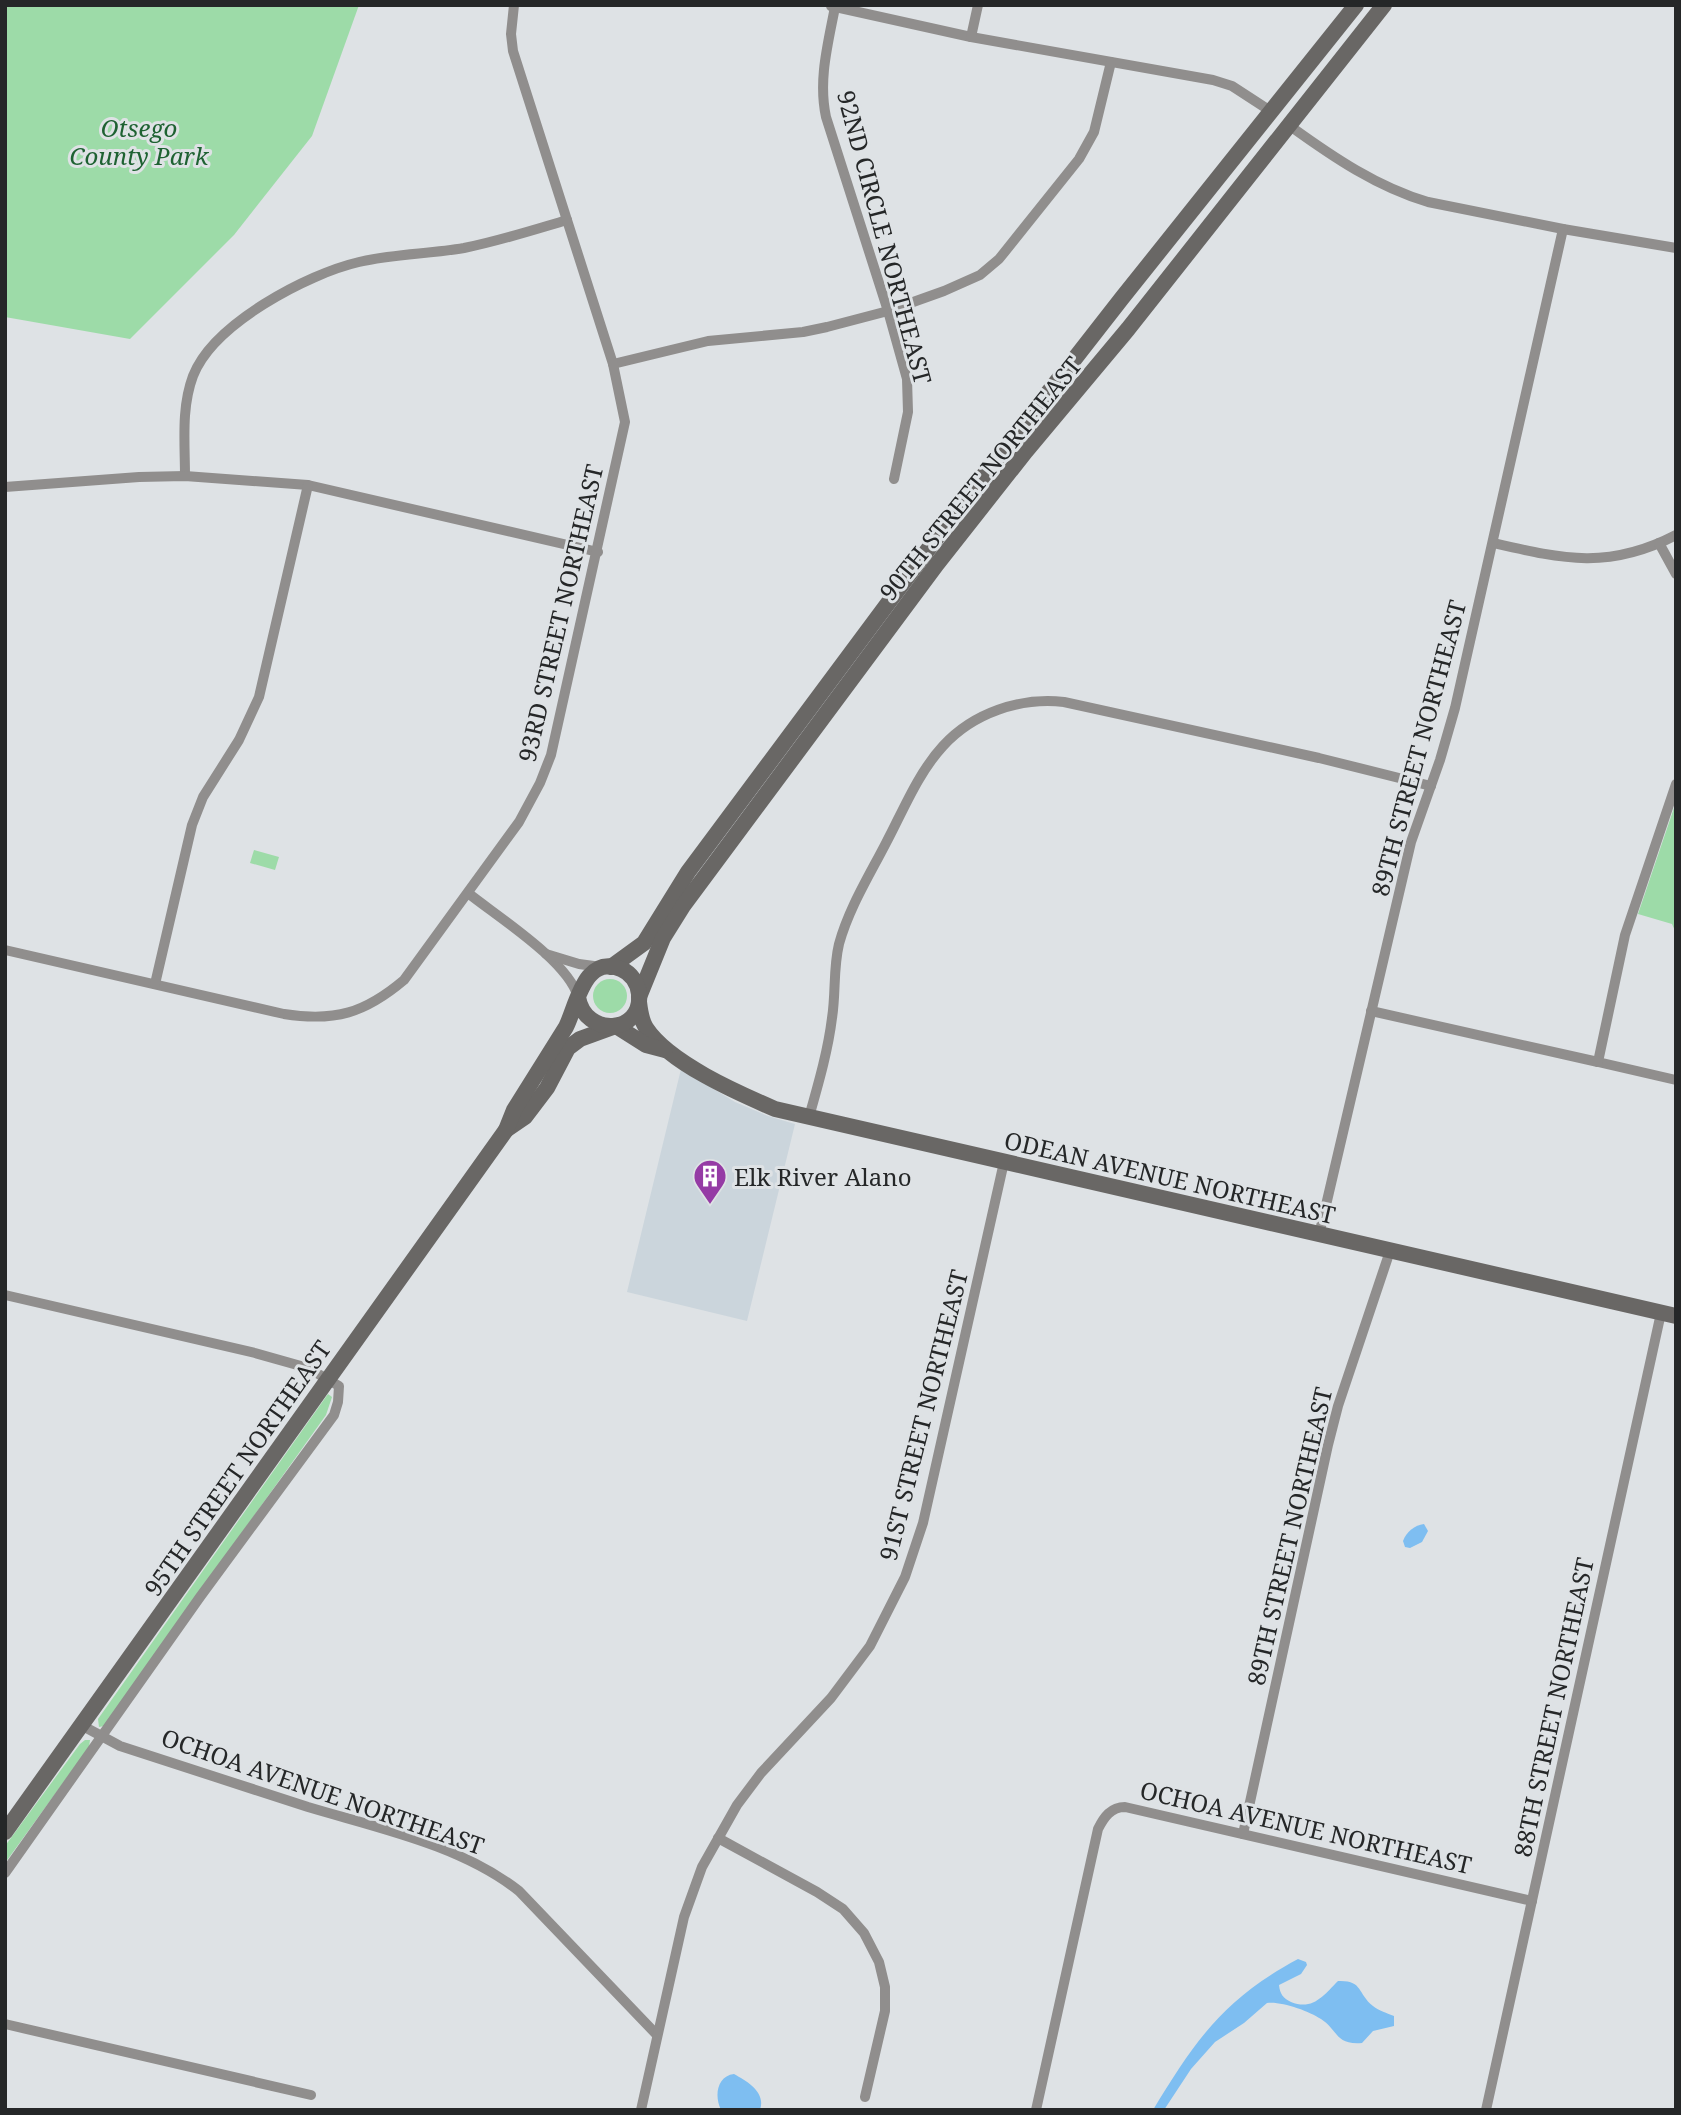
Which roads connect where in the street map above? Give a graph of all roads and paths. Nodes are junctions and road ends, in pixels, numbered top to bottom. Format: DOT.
graph roads {
  1 [pos="514,5"];
  2 [pos="978,5"];
  3 [pos="1356,5"];
  4 [pos="1384,5"];
  5 [pos="831,6"];
  6 [pos="971,37"];
  7 [pos="1111,62"];
  8 [pos="1286,94"];
  9 [pos="1269,115"];
  10 [pos="1292,123"];
  11 [pos="1274,146"];
  12 [pos="567,220"];
  13 [pos="1563,229"];
  14 [pos="1676,248"];
  15 [pos="888,311"];
  16 [pos="613,364"];
  17 [pos="185,477"];
  18 [pos="894,479"];
  19 [pos="308,485"];
  20 [pos="5,487"];
  21 [pos="1676,534"];
  22 [pos="1493,543"];
  23 [pos="1659,543"];
  24 [pos="598,552"];
  25 [pos="1676,574"];
  26 [pos="1676,784"];
  27 [pos="1431,786"];
  28 [pos="468,893"];
  29 [pos="5,950"];
  30 [pos="546,954"];
  31 [pos="610,967"];
  32 [pos="155,984"];
  33 [pos="578,997"];
  34 [pos="639,999"];
  35 [pos="1371,1012"];
  36 [pos="615,1027"];
  37 [pos="667,1050"];
  38 [pos="1598,1062"];
  39 [pos="1676,1080"];
  40 [pos="810,1117"];
  41 [pos="506,1130"];
  42 [pos="1004,1162"];
  43 [pos="1320,1235"];
  44 [pos="1390,1251"];
  45 [pos="5,1295"];
  46 [pos="1669,1315"];
  47 [pos="328,1378"];
  48 [pos="81,1725"];
  49 [pos="102,1737"];
  50 [pos="5,1832"];
  51 [pos="1243,1835"];
  52 [pos="718,1838"];
  53 [pos="5,1873"];
  54 [pos="1532,1901"];
  55 [pos="5,2024"];
  56 [pos="657,2035"];
  57 [pos="311,2095"];
  58 [pos="865,2097"];
  59 [pos="641,2110"];
  60 [pos="1036,2110"];
  61 [pos="1486,2110"];
  1 -- 12 [label="street, 93RD STREET NORTHEAST"];
  2 -- 6 [label="street"];
  3 -- 8 [label="main road, 90TH STREET NORTHEAST"];
  4 -- 10 [label="main road, 90TH STREET NORTHEAST"];
  5 -- 6 [label="street"];
  5 -- 15 [label="street, 92ND CIRCLE NORTHEAST"];
  6 -- 7 [label="street"];
  7 -- 9 [label="street"];
  7 -- 15 [label="street"];
  8 -- 9 [label="main road, 90TH STREET NORTHEAST"];
  8 -- 10 [label="main road"];
  9 -- 11 [label="main road"];
  9 -- 31 [label="main road, 90TH STREET NORTHEAST"];
  10 -- 11 [label="main road, 90TH STREET NORTHEAST"];
  10 -- 13 [label="street"];
  11 -- 34 [label="main road, 90TH STREET NORTHEAST"];
  12 -- 16 [label="street, 93RD STREET NORTHEAST"];
  12 -- 17 [label="street"];
  13 -- 14 [label="street"];
  13 -- 22 [label="street, 89TH STREET NORTHEAST"];
  15 -- 16 [label="street"];
  15 -- 18 [label="street, 92ND CIRCLE NORTHEAST"];
  16 -- 24 [label="street, 93RD STREET NORTHEAST"];
  17 -- 19 [label="street"];
  17 -- 20 [label="street"];
  19 -- 24 [label="street"];
  19 -- 32 [label="street"];
  21 -- 23 [label="street"];
  22 -- 23 [label="street"];
  22 -- 27 [label="street, 89TH STREET NORTHEAST"];
  23 -- 25 [label="street"];
  24 -- 28 [label="street, 93RD STREET NORTHEAST"];
  26 -- 38 [label="street"];
  27 -- 35 [label="street, 89TH STREET NORTHEAST"];
  27 -- 40 [label="street"];
  28 -- 30 [label="street"];
  28 -- 32 [label="street"];
  29 -- 32 [label="street"];
  30 -- 31 [label="street"];
  30 -- 33 [label="street"];
  31 -- 33 [label="main road"];
  31 -- 34 [label="main road"];
  33 -- 36 [label="main road"];
  33 -- 41 [label="main road"];
  34 -- 36 [label="main road"];
  34 -- 37 [label="main road, ODEAN AVENUE NORTHEAST"];
  35 -- 38 [label="street"];
  35 -- 43 [label="street, 89TH STREET NORTHEAST"];
  36 -- 37 [label="main road, ODEAN AVENUE NORTHEAST"];
  36 -- 41 [label="main road"];
  37 -- 40 [label="main road, ODEAN AVENUE NORTHEAST"];
  38 -- 39 [label="street"];
  40 -- 42 [label="main road, ODEAN AVENUE NORTHEAST"];
  41 -- 47 [label="main road, 95TH STREET NORTHEAST"];
  42 -- 43 [label="main road, ODEAN AVENUE NORTHEAST"];
  42 -- 52 [label="street, 91ST STREET NORTHEAST"];
  43 -- 44 [label="main road, ODEAN AVENUE NORTHEAST"];
  44 -- 46 [label="main road, ODEAN AVENUE NORTHEAST"];
  44 -- 51 [label="street, 89TH STREET NORTHEAST"];
  45 -- 47 [label="street"];
  46 -- 54 [label="street, 88TH STREET NORTHEAST"];
  47 -- 48 [label="main road, 95TH STREET NORTHEAST"];
  47 -- 49 [label="street"];
  48 -- 49 [label="street, OCHOA AVENUE NORTHEAST"];
  48 -- 50 [label="main road, 95TH STREET NORTHEAST"];
  49 -- 53 [label="street"];
  49 -- 56 [label="street, OCHOA AVENUE NORTHEAST"];
  51 -- 54 [label="street, OCHOA AVENUE NORTHEAST"];
  51 -- 60 [label="street, OCHOA AVENUE NORTHEAST"];
  52 -- 56 [label="street, 91ST STREET NORTHEAST"];
  52 -- 58 [label="street"];
  54 -- 61 [label="street, 88TH STREET NORTHEAST"];
  55 -- 57 [label="street"];
  56 -- 59 [label="street, 91ST STREET NORTHEAST"];
}
